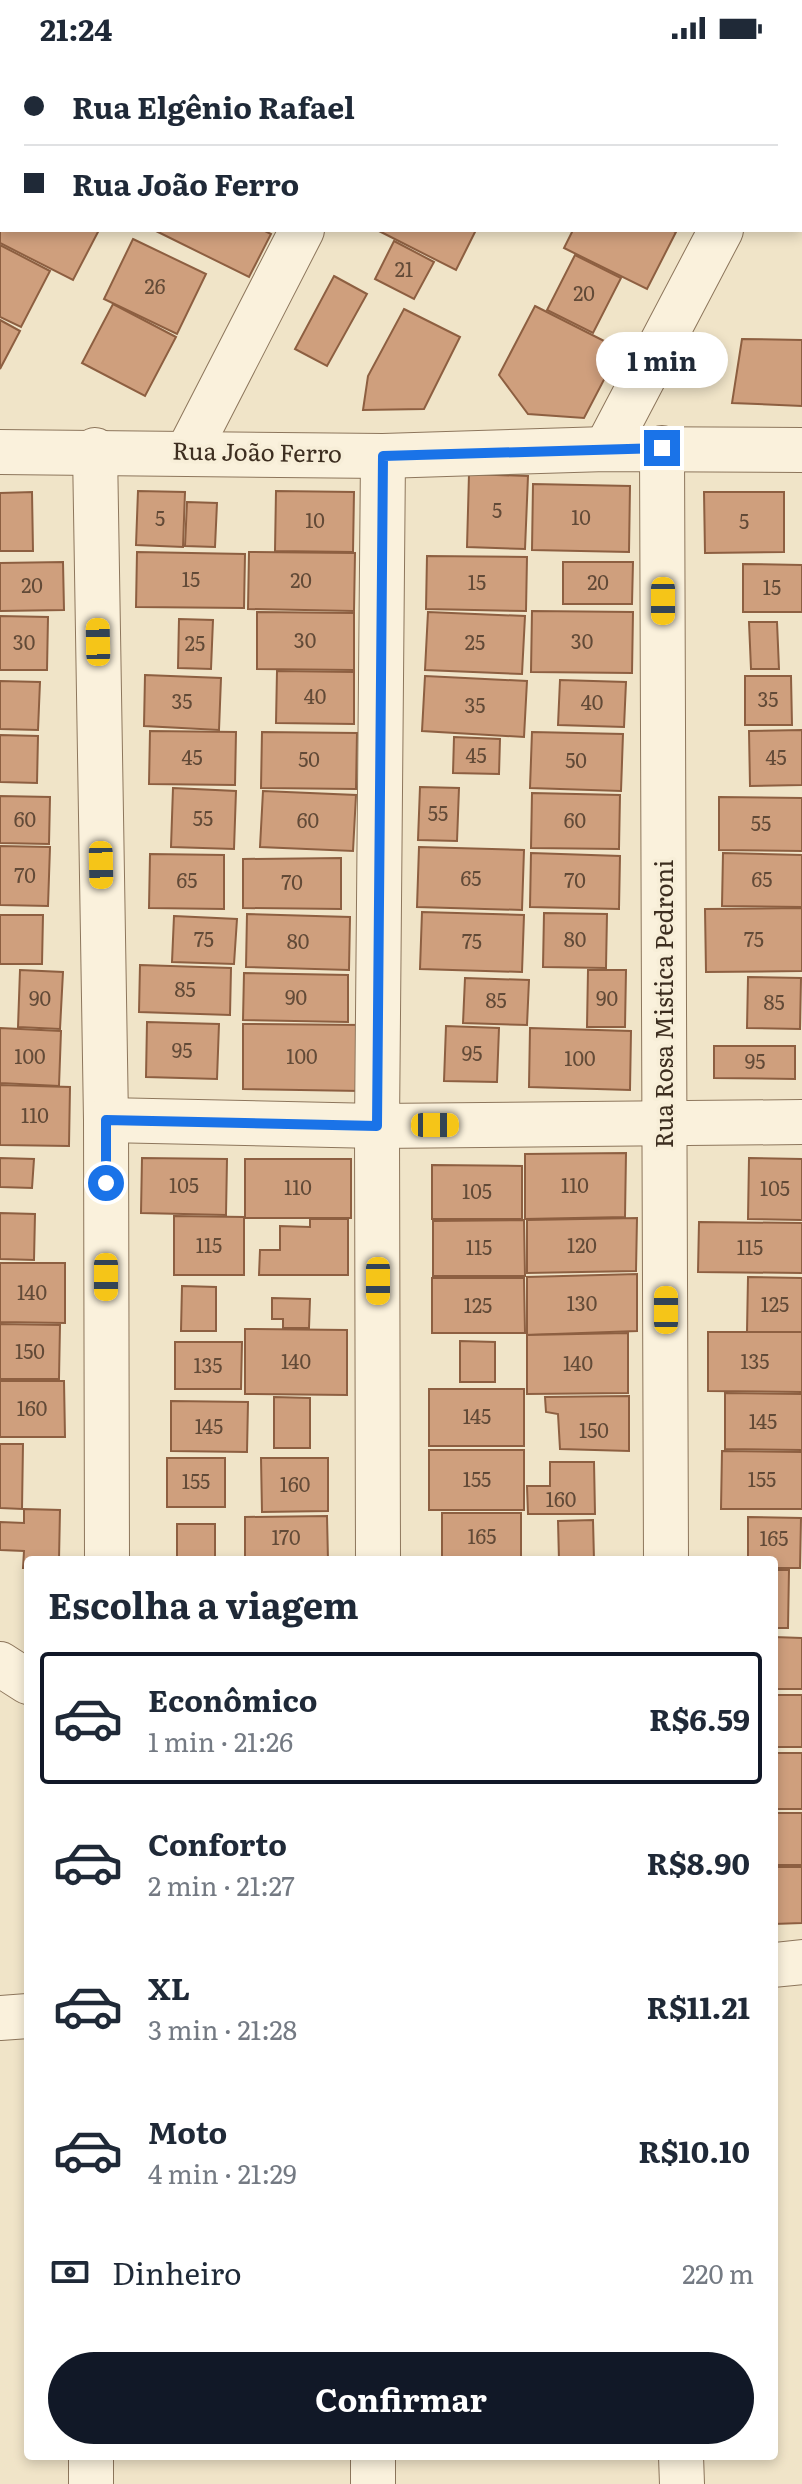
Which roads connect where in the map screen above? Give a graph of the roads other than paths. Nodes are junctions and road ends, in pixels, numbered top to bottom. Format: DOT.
graph roads {
  1 [pos="301,232"];
  2 [pos="720,232"];
  3 [pos="662,448"];
  4 [pos="606,449"];
  5 [pos="95,450"];
  6 [pos="802,450"];
  7 [pos="0,452"];
  8 [pos="188,452"];
  9 [pos="383,456"];
  10 [pos="106,1120"];
  11 [pos="665,1122"];
  12 [pos="802,1122"];
  13 [pos="377,1126"];
  14 [pos="107,1556"];
  15 [pos="378,1556"];
  16 [pos="666,1556"];
  17 [pos="0,1664"];
  18 [pos="24,1679"];
  19 [pos="802,1962"];
  20 [pos="778,1965"];
  21 [pos="24,2016"];
  22 [pos="0,2018"];
  23 [pos="91,2460"];
  24 [pos="373,2460"];
  25 [pos="681,2460"];
  26 [pos="91,2484"];
  27 [pos="373,2484"];
  28 [pos="682,2484"];
  1 -- 8 [label="street"];
  2 -- 4 [label="street"];
  3 -- 4 [label="street, Rua João Ferro"];
  3 -- 6 [label="street, Rua João Ferro"];
  3 -- 11 [label="street, Rua Rosa Mistica Pedroni"];
  4 -- 9 [label="street, Rua João Ferro"];
  5 -- 7 [label="street, Rua João Ferro"];
  5 -- 8 [label="street, Rua João Ferro"];
  5 -- 10 [label="street"];
  8 -- 9 [label="street, Rua João Ferro"];
  9 -- 13 [label="street"];
  10 -- 13 [label="street"];
  10 -- 14 [label="street"];
  11 -- 12 [label="street"];
  11 -- 13 [label="street"];
  11 -- 16 [label="street, Rua Rosa Mistica Pedroni"];
  13 -- 15 [label="street"];
  17 -- 18 [label="street"];
  19 -- 20 [label="street"];
  21 -- 22 [label="street"];
  23 -- 26 [label="street"];
  24 -- 27 [label="street"];
  25 -- 28 [label="street"];
}
